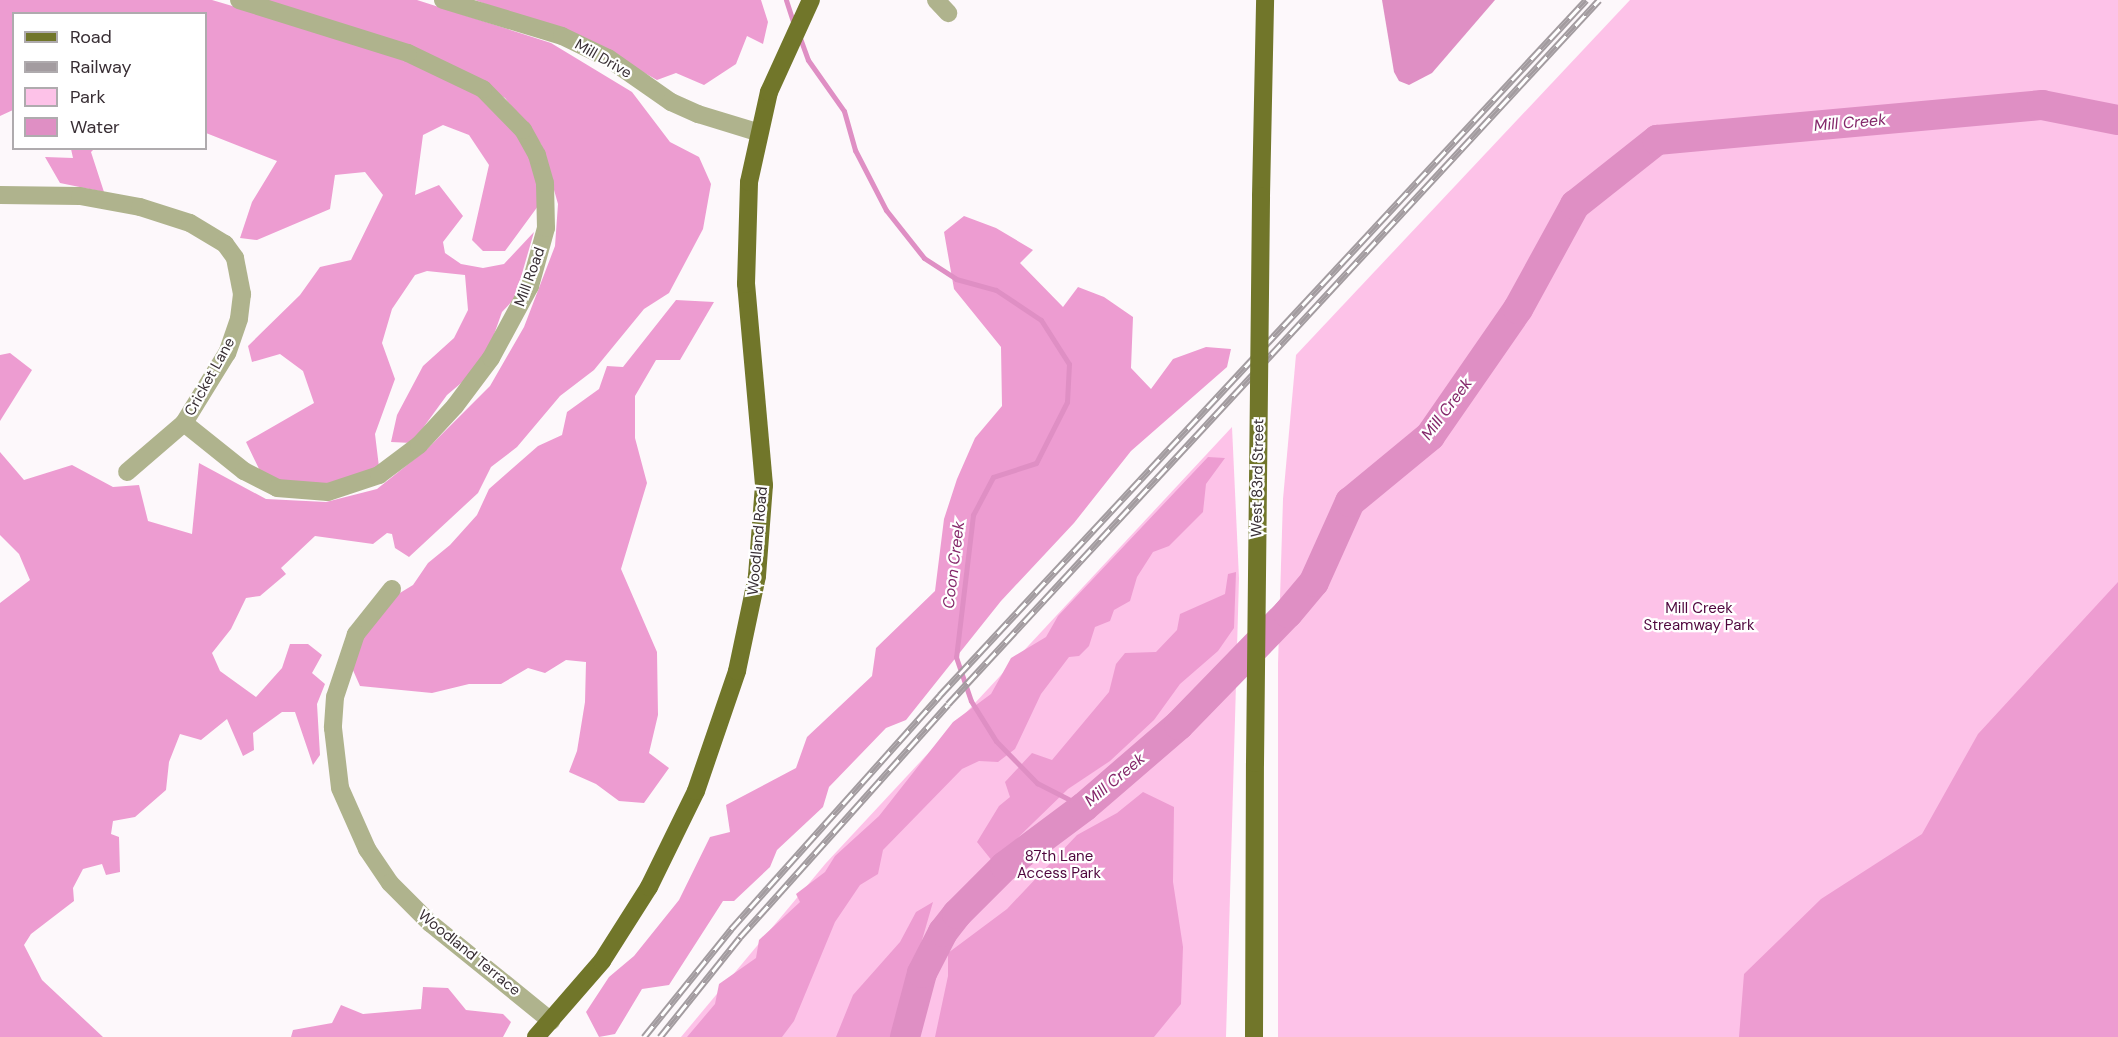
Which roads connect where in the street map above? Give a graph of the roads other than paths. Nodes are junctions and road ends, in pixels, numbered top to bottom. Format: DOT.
graph roads {
  1 [pos="239,0"];
  2 [pos="442,0"];
  3 [pos="811,0"];
  4 [pos="1265,0"];
  5 [pos="758,132"];
  6 [pos="0,195"];
  7 [pos="184,423"];
  8 [pos="127,472"];
  9 [pos="392,589"];
  10 [pos="550,1021"];
  11 [pos="536,1037"];
  12 [pos="1254,1037"];
  1 -- 7 [label="street, Mill Road"];
  2 -- 5 [label="street, Mill Drive"];
  3 -- 5 [label="main road, Woodland Road"];
  4 -- 12 [label="main road, West 83rd Street, bridge"];
  5 -- 10 [label="main road, Woodland Road"];
  6 -- 7 [label="street, Cricket Lane"];
  7 -- 8 [label="street, Cricket Lane"];
  9 -- 10 [label="street, Woodland Terrace"];
  10 -- 11 [label="main road, Woodland Road"];
}
